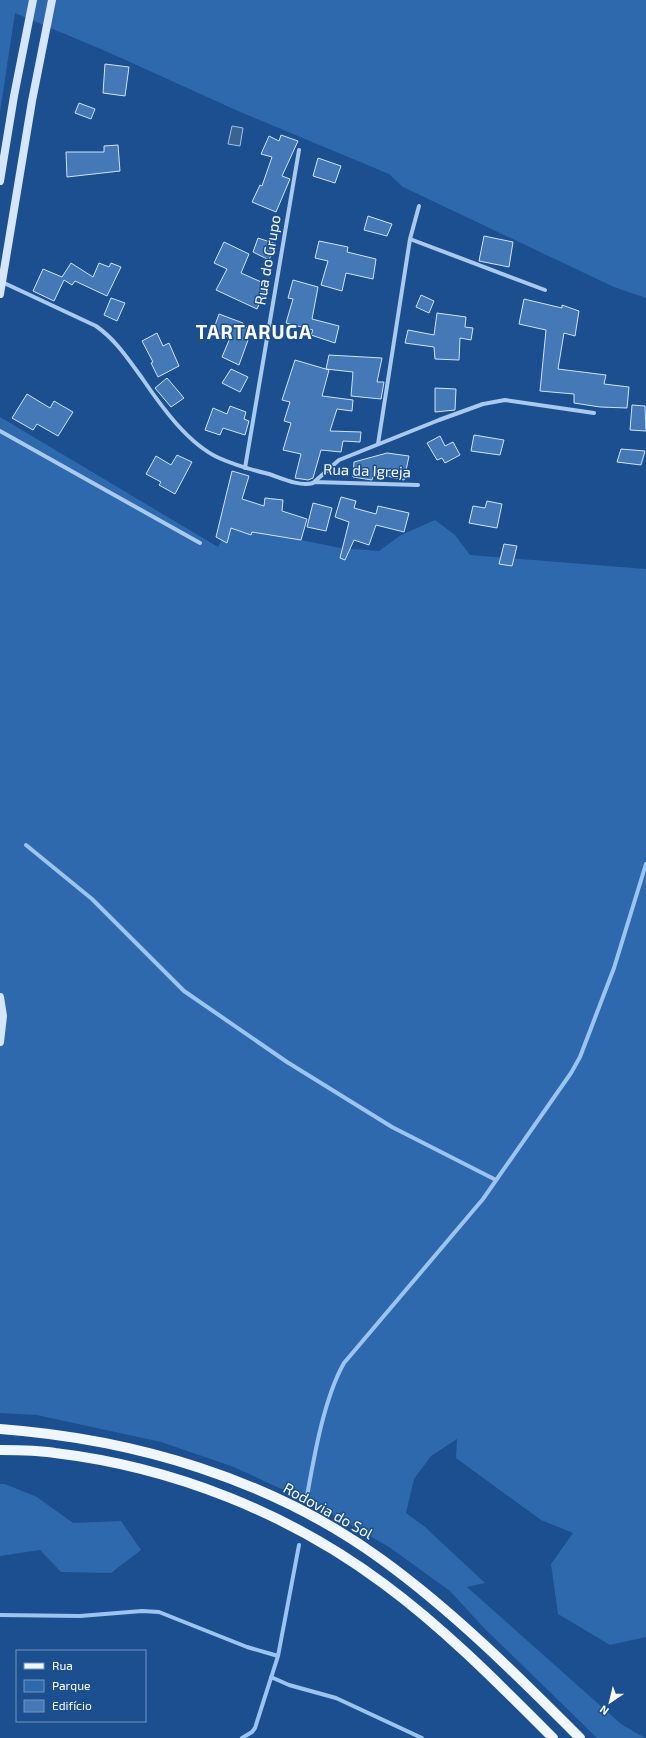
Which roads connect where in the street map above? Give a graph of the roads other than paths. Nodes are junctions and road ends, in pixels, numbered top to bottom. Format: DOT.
graph roads {
  1 [pos="33,0"];
  2 [pos="52,0"];
  3 [pos="299,150"];
  4 [pos="0,181"];
  5 [pos="420,206"];
  6 [pos="410,239"];
  7 [pos="2,282"];
  8 [pos="545,290"];
  9 [pos="0,294"];
  10 [pos="594,413"];
  11 [pos="0,430"];
  12 [pos="378,444"];
  13 [pos="245,468"];
  14 [pos="314,482"];
  15 [pos="418,485"];
  16 [pos="200,543"];
  17 [pos="0,997"];
  18 [pos="0,1042"];
  19 [pos="0,1429"];
  20 [pos="0,1450"];
  21 [pos="553,1738"];
  22 [pos="580,1738"];
  1 -- 4 [label="street"];
  2 -- 7 [label="street"];
  3 -- 13 [label="street, Rua do Grupo"];
  5 -- 6 [label="street"];
  6 -- 8 [label="street"];
  6 -- 12 [label="street"];
  7 -- 9 [label="street"];
  7 -- 13 [label="street"];
  10 -- 12 [label="street"];
  11 -- 16 [label="street"];
  12 -- 14 [label="street"];
  13 -- 14 [label="street"];
  14 -- 15 [label="street, Rua da Igreja"];
  17 -- 18 [label="street"];
  19 -- 22 [label="main road, Rodovia do Sol"];
  20 -- 21 [label="main road, Rodovia do Sol"];
}
